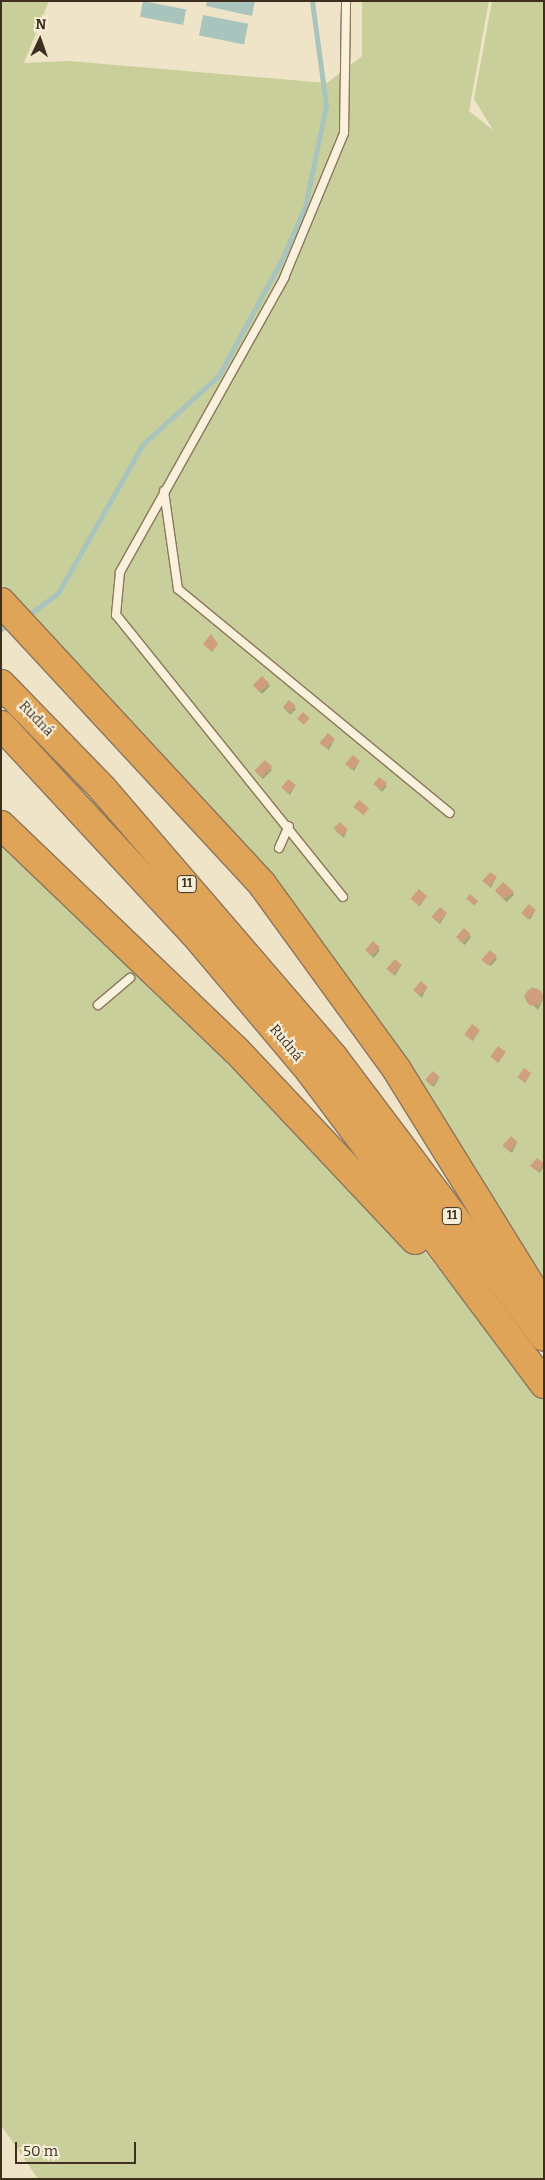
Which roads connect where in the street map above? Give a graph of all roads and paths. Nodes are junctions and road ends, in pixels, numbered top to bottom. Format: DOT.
graph roads {
  1 [pos="346,1"];
  2 [pos="164,491"];
  3 [pos="1,602"];
  4 [pos="1,684"];
  5 [pos="1,725"];
  6 [pos="450,813"];
  7 [pos="1,825"];
  8 [pos="290,826"];
  9 [pos="279,848"];
  10 [pos="343,897"];
  11 [pos="130,978"];
  12 [pos="98,1005"];
  13 [pos="544,1307"];
  14 [pos="504,1332"];
  15 [pos="544,1337"];
  16 [pos="544,1384"];
  1 -- 2 [label="lane"];
  2 -- 6 [label="lane"];
  2 -- 8 [label="lane"];
  3 -- 13 [label="highway"];
  4 -- 15 [label="highway, Rudná / 11"];
  5 -- 14 [label="highway, Rudná / 11"];
  7 -- 14 [label="highway"];
  8 -- 9 [label="lane"];
  8 -- 10 [label="lane"];
  11 -- 12 [label="lane"];
  14 -- 16 [label="highway, Rudná / 11"];
}
